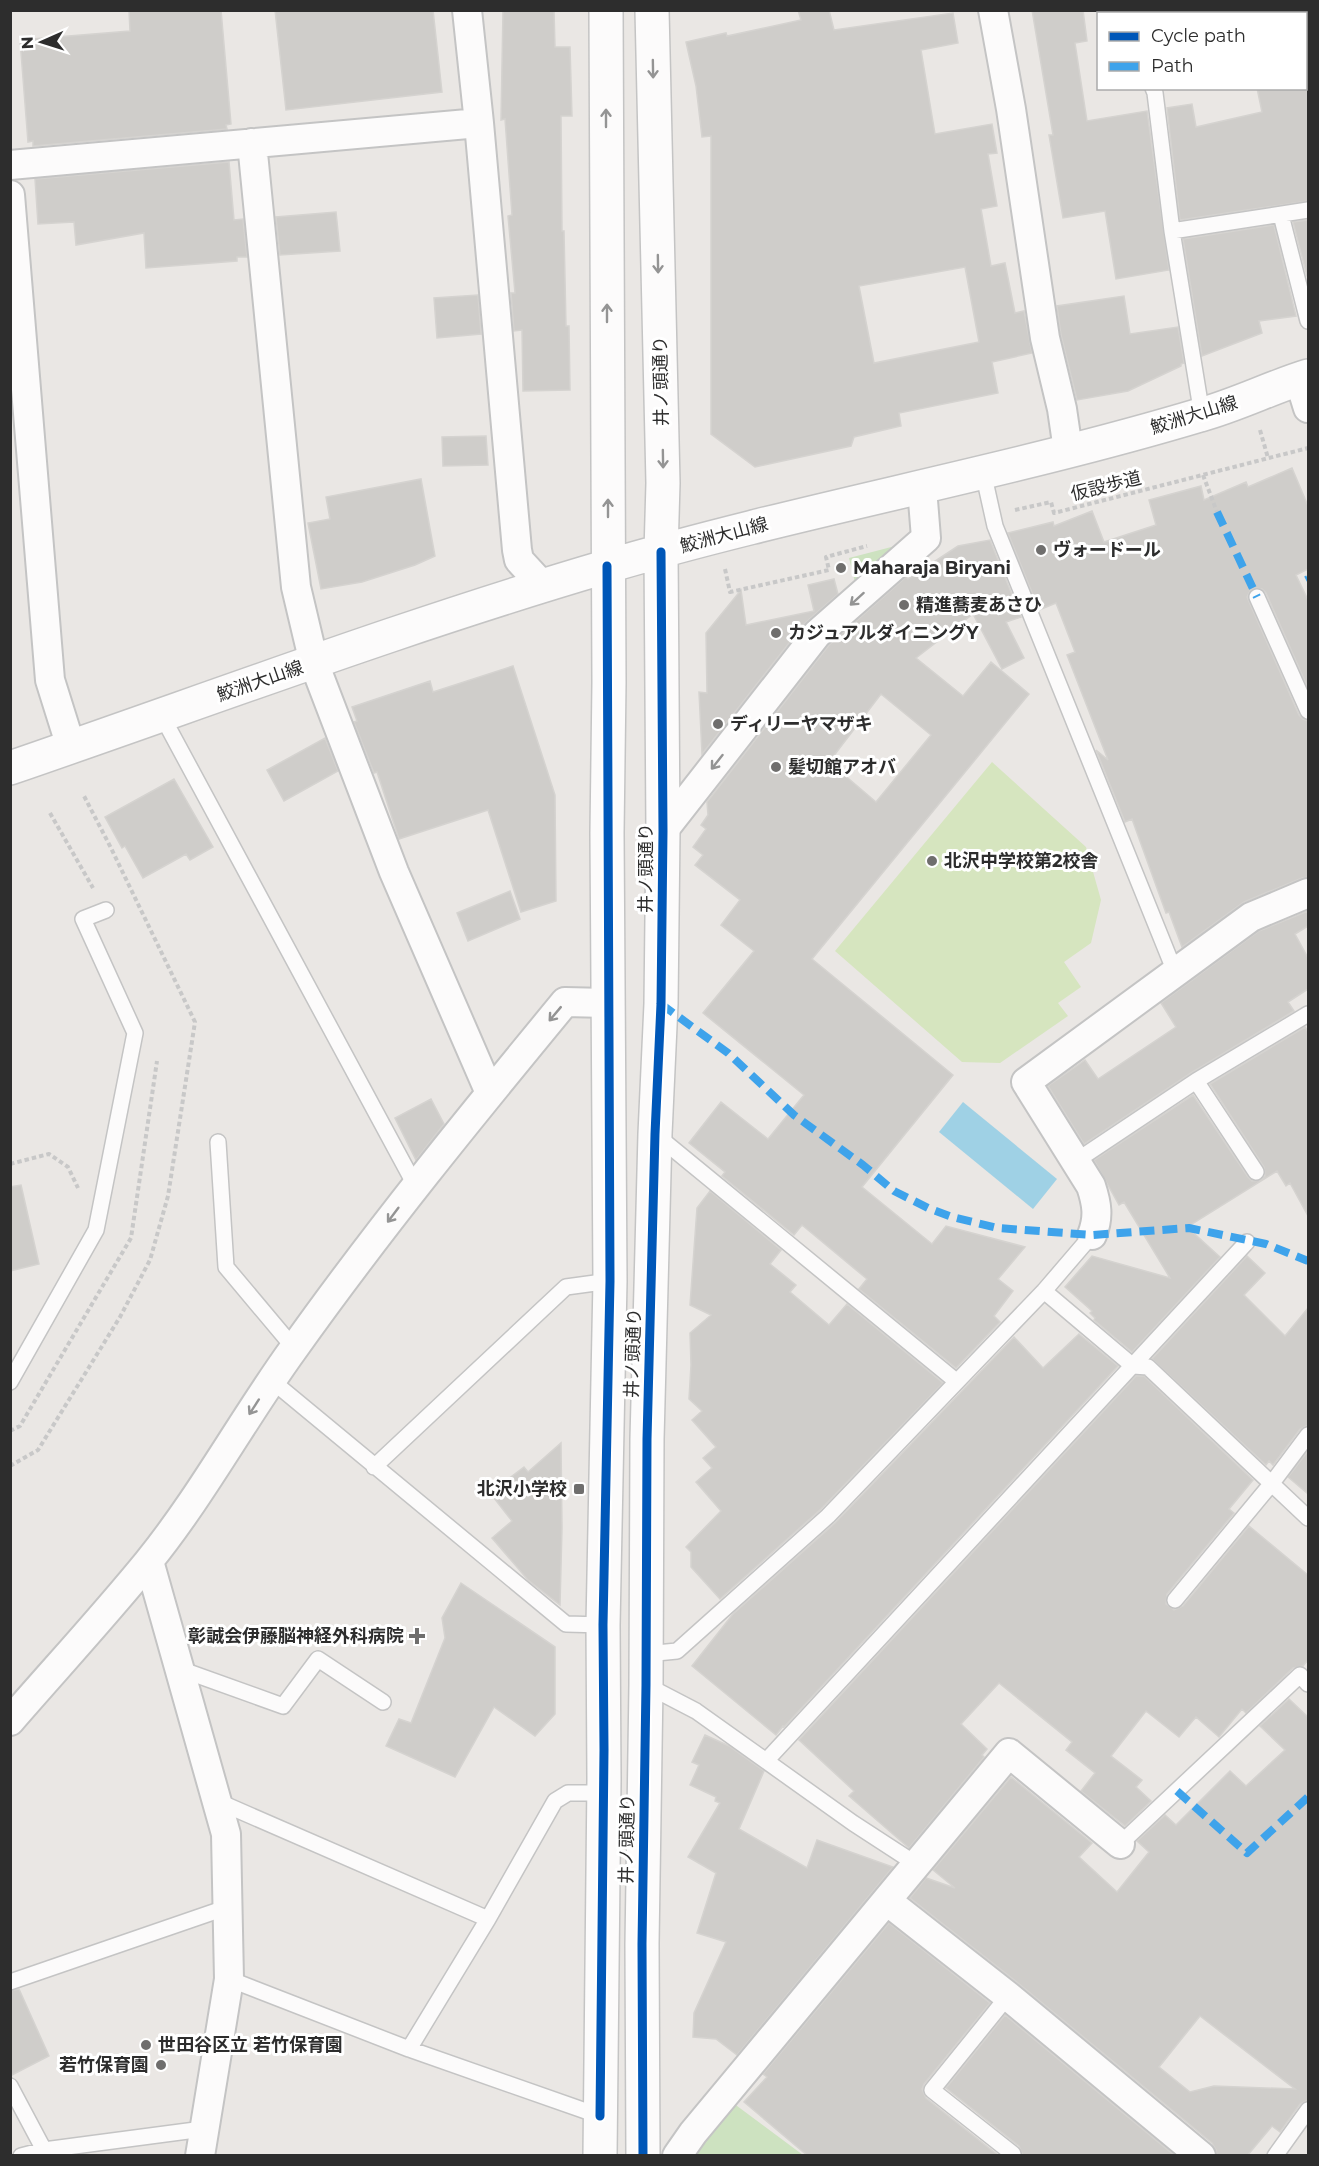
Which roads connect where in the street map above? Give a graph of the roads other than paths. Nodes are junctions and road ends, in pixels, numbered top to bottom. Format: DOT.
graph roads {
  1 [pos="466,10"];
  2 [pos="606,10"];
  3 [pos="652,10"];
  4 [pos="993,10"];
  5 [pos="1159,90"];
  6 [pos="479,123"];
  7 [pos="252,143"];
  8 [pos="10,165"];
  9 [pos="10,195"];
  10 [pos="1308,210"];
  11 [pos="1281,215"];
  12 [pos="1172,231"];
  13 [pos="1308,321"];
  14 [pos="1305,388"];
  15 [pos="1202,415"];
  16 [pos="1068,450"];
  17 [pos="983,472"];
  18 [pos="922,488"];
  19 [pos="661,552"];
  20 [pos="607,566"];
  21 [pos="543,586"];
  22 [pos="1257,597"];
  23 [pos="314,663"];
  24 [pos="1302,680"];
  25 [pos="1308,711"];
  26 [pos="162,716"];
  27 [pos="71,747"];
  28 [pos="10,768"];
  29 [pos="663,831"];
  30 [pos="1308,893"];
  31 [pos="106,910"];
  32 [pos="1175,972"];
  33 [pos="607,1003"];
  34 [pos="1308,1014"];
  35 [pos="1196,1081"];
  36 [pos="489,1093"];
  37 [pos="655,1134"];
  38 [pos="218,1142"];
  39 [pos="1076,1161"];
  40 [pos="1256,1172"];
  41 [pos="415,1185"];
  42 [pos="1092,1235"];
  43 [pos="1247,1242"];
  44 [pos="610,1281"];
  45 [pos="1044,1291"];
  46 [pos="294,1348"];
  47 [pos="1132,1366"];
  48 [pos="271,1380"];
  49 [pos="956,1381"];
  50 [pos="10,1382"];
  51 [pos="1308,1435"];
  52 [pos="374,1467"];
  53 [pos="1272,1483"];
  54 [pos="1308,1518"];
  55 [pos="149,1561"];
  56 [pos="1175,1600"];
  57 [pos="603,1625"];
  58 [pos="180,1669"];
  59 [pos="646,1670"];
  60 [pos="1308,1684"];
  61 [pos="383,1702"];
  62 [pos="10,1721"];
  63 [pos="766,1761"];
  64 [pos="604,1793"];
  65 [pos="217,1801"];
  66 [pos="1120,1844"];
  67 [pos="915,1864"];
  68 [pos="887,1901"];
  69 [pos="228,1907"];
  70 [pos="488,1919"];
  71 [pos="229,1979"];
  72 [pos="10,1982"];
  73 [pos="1008,1996"];
  74 [pos="410,2049"];
  75 [pos="10,2086"];
  76 [pos="1308,2110"];
  77 [pos="600,2116"];
  78 [pos="201,2142"];
  79 [pos="44,2151"];
  80 [pos="1013,2154"];
  81 [pos="21,2156"];
  82 [pos="600,2156"];
  83 [pos="643,2156"];
  84 [pos="677,2156"];
  85 [pos="1201,2156"];
  86 [pos="1275,2156"];
  1 -- 6 [label="street"];
  20 -- 2 [label="main road, 井ノ頭通り, one-way"];
  3 -- 19 [label="main road, 井ノ頭通り, one-way"];
  4 -- 16 [label="street"];
  5 -- 12 [label="lane"];
  6 -- 7 [label="street"];
  6 -- 21 [label="street"];
  7 -- 8 [label="street"];
  7 -- 23 [label="street"];
  9 -- 27 [label="street"];
  10 -- 11 [label="lane"];
  11 -- 12 [label="lane"];
  11 -- 13 [label="lane"];
  12 -- 15 [label="lane"];
  14 -- 15 [label="main road, 鮫洲大山線"];
  15 -- 16 [label="main road, 鮫洲大山線"];
  16 -- 17 [label="main road, 鮫洲大山線"];
  17 -- 18 [label="main road, 鮫洲大山線"];
  17 -- 32 [label="lane"];
  18 -- 19 [label="main road, 鮫洲大山線"];
  18 -- 29 [label="street, one-way"];
  19 -- 20 [label="main road, 鮫洲大山線"];
  19 -- 29 [label="main road, 井ノ頭通り"];
  20 -- 21 [label="main road, 鮫洲大山線"];
  20 -- 33 [label="main road, 井ノ頭通り"];
  21 -- 23 [label="main road, 鮫洲大山線"];
  22 -- 24 [label="lane"];
  23 -- 26 [label="main road, 鮫洲大山線"];
  23 -- 36 [label="street"];
  24 -- 25 [label="lane"];
  26 -- 27 [label="main road, 鮫洲大山線"];
  26 -- 41 [label="lane"];
  27 -- 28 [label="main road, 鮫洲大山線"];
  29 -- 37 [label="main road, 井ノ頭通り"];
  30 -- 32 [label="street"];
  31 -- 50 [label="lane"];
  32 -- 39 [label="street"];
  33 -- 36 [label="street, one-way"];
  33 -- 44 [label="main road, 井ノ頭通り"];
  34 -- 35 [label="lane"];
  35 -- 39 [label="lane"];
  35 -- 40 [label="lane"];
  36 -- 41 [label="street"];
  37 -- 49 [label="lane"];
  37 -- 59 [label="main road, 井ノ頭通り"];
  38 -- 46 [label="lane"];
  39 -- 42 [label="street"];
  41 -- 46 [label="street, one-way"];
  42 -- 45 [label="lane"];
  43 -- 47 [label="lane"];
  44 -- 52 [label="lane"];
  44 -- 57 [label="main road, 井ノ頭通り"];
  45 -- 47 [label="lane"];
  45 -- 49 [label="lane"];
  46 -- 48 [label="street"];
  47 -- 53 [label="lane"];
  47 -- 63 [label="lane"];
  48 -- 52 [label="lane"];
  48 -- 55 [label="street, one-way"];
  49 -- 59 [label="lane"];
  51 -- 53 [label="lane"];
  52 -- 57 [label="lane"];
  53 -- 54 [label="lane"];
  53 -- 56 [label="lane"];
  55 -- 58 [label="street"];
  55 -- 62 [label="street"];
  57 -- 64 [label="main road, 井ノ頭通り"];
  58 -- 61 [label="lane"];
  58 -- 65 [label="street"];
  59 -- 63 [label="lane"];
  59 -- 83 [label="main road, 井ノ頭通り"];
  60 -- 66 [label="lane"];
  63 -- 67 [label="lane"];
  64 -- 70 [label="lane"];
  64 -- 77 [label="main road, 井ノ頭通り"];
  65 -- 69 [label="street"];
  65 -- 70 [label="lane"];
  66 -- 67 [label="street"];
  67 -- 68 [label="street"];
  68 -- 73 [label="street"];
  68 -- 84 [label="street"];
  69 -- 71 [label="street"];
  69 -- 72 [label="lane"];
  70 -- 74 [label="lane"];
  71 -- 74 [label="lane"];
  71 -- 78 [label="street"];
  73 -- 80 [label="lane"];
  73 -- 85 [label="street"];
  74 -- 77 [label="lane"];
  75 -- 79 [label="lane"];
  76 -- 86 [label="lane"];
  77 -- 82 [label="main road, 井ノ頭通り"];
  78 -- 79 [label="lane"];
  79 -- 81 [label="lane"];
}
